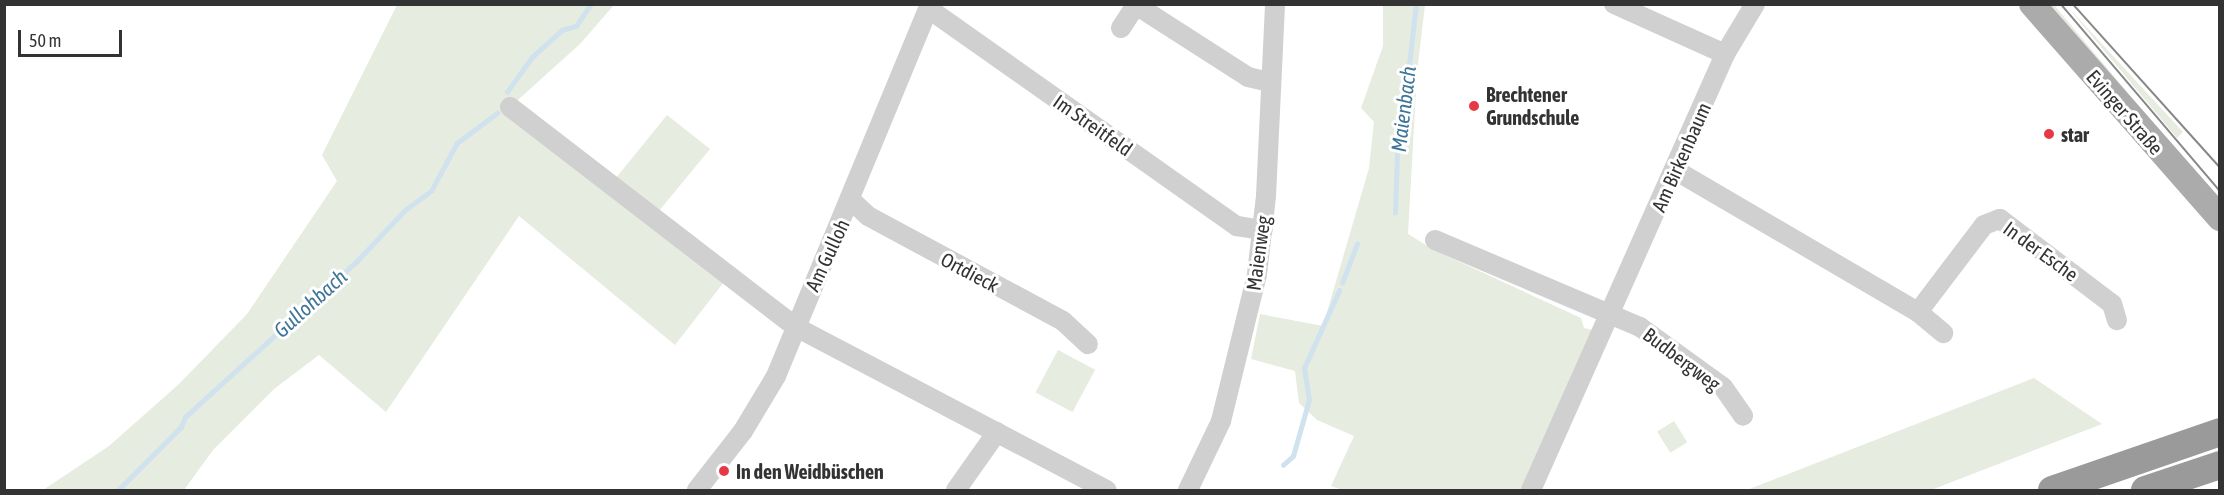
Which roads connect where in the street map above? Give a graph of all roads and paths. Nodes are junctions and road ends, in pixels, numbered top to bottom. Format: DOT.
graph roads {
  1 [pos="1275,4"];
  2 [pos="1614,4"];
  3 [pos="1755,4"];
  4 [pos="2032,4"];
  5 [pos="1136,5"];
  6 [pos="929,7"];
  7 [pos="1121,28"];
  8 [pos="1725,54"];
  9 [pos="1269,82"];
  10 [pos="510,107"];
  11 [pos="1675,170"];
  12 [pos="852,201"];
  13 [pos="2220,218"];
  14 [pos="1263,230"];
  15 [pos="1435,240"];
  16 [pos="1918,312"];
  17 [pos="1611,313"];
  18 [pos="2117,320"];
  19 [pos="794,326"];
  20 [pos="1943,333"];
  21 [pos="1088,344"];
  22 [pos="1743,416"];
  23 [pos="997,432"];
  24 [pos="2220,432"];
  25 [pos="2220,465"];
  26 [pos="697,490"];
  27 [pos="956,490"];
  28 [pos="1107,490"];
  29 [pos="1188,490"];
  30 [pos="1532,490"];
  31 [pos="2052,490"];
  32 [pos="2145,490"];
  1 -- 9 [label="street, Maienweg"];
  2 -- 8 [label="street"];
  3 -- 8 [label="street, Am Birkenbaum"];
  4 -- 13 [label="main road, Evinger Straße"];
  5 -- 7 [label="street"];
  5 -- 9 [label="street"];
  6 -- 12 [label="street, Am Gulloh"];
  6 -- 14 [label="street, Im Streitfeld"];
  8 -- 11 [label="street, Am Birkenbaum"];
  9 -- 14 [label="street, Maienweg"];
  10 -- 19 [label="street"];
  11 -- 16 [label="street"];
  11 -- 17 [label="street, Am Birkenbaum"];
  12 -- 19 [label="street, Am Gulloh"];
  12 -- 21 [label="street, Ortdieck"];
  14 -- 29 [label="street, Maienweg"];
  15 -- 17 [label="street"];
  16 -- 18 [label="street, In der Esche"];
  16 -- 20 [label="street"];
  17 -- 22 [label="street, Budbergweg"];
  17 -- 30 [label="street, Am Birkenbaum"];
  19 -- 23 [label="street"];
  19 -- 26 [label="street, Am Gulloh"];
  23 -- 27 [label="street"];
  23 -- 28 [label="street"];
  24 -- 31 [label="highway"];
  25 -- 32 [label="highway"];
}
